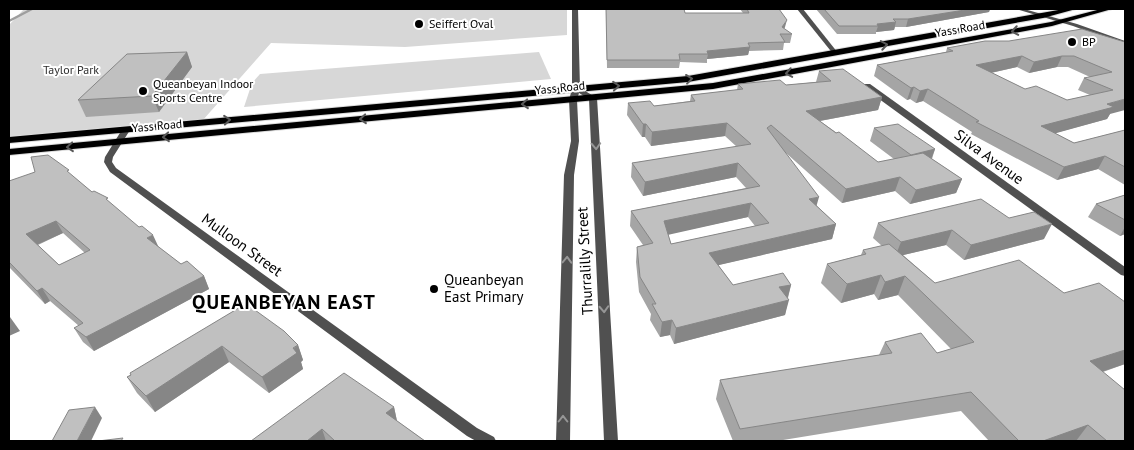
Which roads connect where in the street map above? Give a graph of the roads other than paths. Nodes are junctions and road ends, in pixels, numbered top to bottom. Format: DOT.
graph roads {
  1 [pos="575,9"];
  2 [pos="800,9"];
  3 [pos="1019,9"];
  4 [pos="1072,9"];
  5 [pos="1108,9"];
  6 [pos="1043,16"];
  7 [pos="1063,22"];
  8 [pos="1125,44"];
  9 [pos="836,54"];
  10 [pos="837,64"];
  11 [pos="848,72"];
  12 [pos="860,81"];
  13 [pos="576,89"];
  14 [pos="593,98"];
  15 [pos="573,100"];
  16 [pos="197,123"];
  17 [pos="126,130"];
  18 [pos="191,135"];
  19 [pos="9,140"];
  20 [pos="118,142"];
  21 [pos="9,152"];
  22 [pos="1125,272"];
  23 [pos="489,441"];
  24 [pos="563,441"];
  25 [pos="611,441"];
  1 -- 13 [label="street, Thurralilly Street"];
  2 -- 9 [label="street"];
  3 -- 6 [label="street"];
  4 -- 6 [label="main road, Yass Road"];
  5 -- 7 [label="main road, Yass Road"];
  6 -- 7 [label="street"];
  9 -- 6 [label="main road, Yass Road, one-way"];
  7 -- 8 [label="street"];
  7 -- 10 [label="main road, Yass Road, one-way"];
  9 -- 10 [label="main road"];
  13 -- 9 [label="main road, Yass Road, one-way"];
  10 -- 11 [label="street"];
  10 -- 14 [label="main road, Yass Road, one-way"];
  12 -- 22 [label="street, Silva Avenue"];
  13 -- 14 [label="street"];
  13 -- 15 [label="street, Thurralilly Street"];
  16 -- 13 [label="main road, Yass Road, one-way"];
  14 -- 15 [label="main road, Yass Road"];
  14 -- 25 [label="street, Thurralilly Street, one-way"];
  15 -- 18 [label="main road, Yass Road, one-way"];
  24 -- 15 [label="street, Thurralilly Street, one-way"];
  16 -- 17 [label="main road, Yass Road"];
  16 -- 18 [label="main road"];
  17 -- 19 [label="main road, Yass Road"];
  17 -- 20 [label="street, Mulloon Street"];
  18 -- 20 [label="main road, Yass Road, one-way"];
  20 -- 21 [label="main road, Yass Road, one-way"];
  20 -- 23 [label="street, Mulloon Street"];
}
